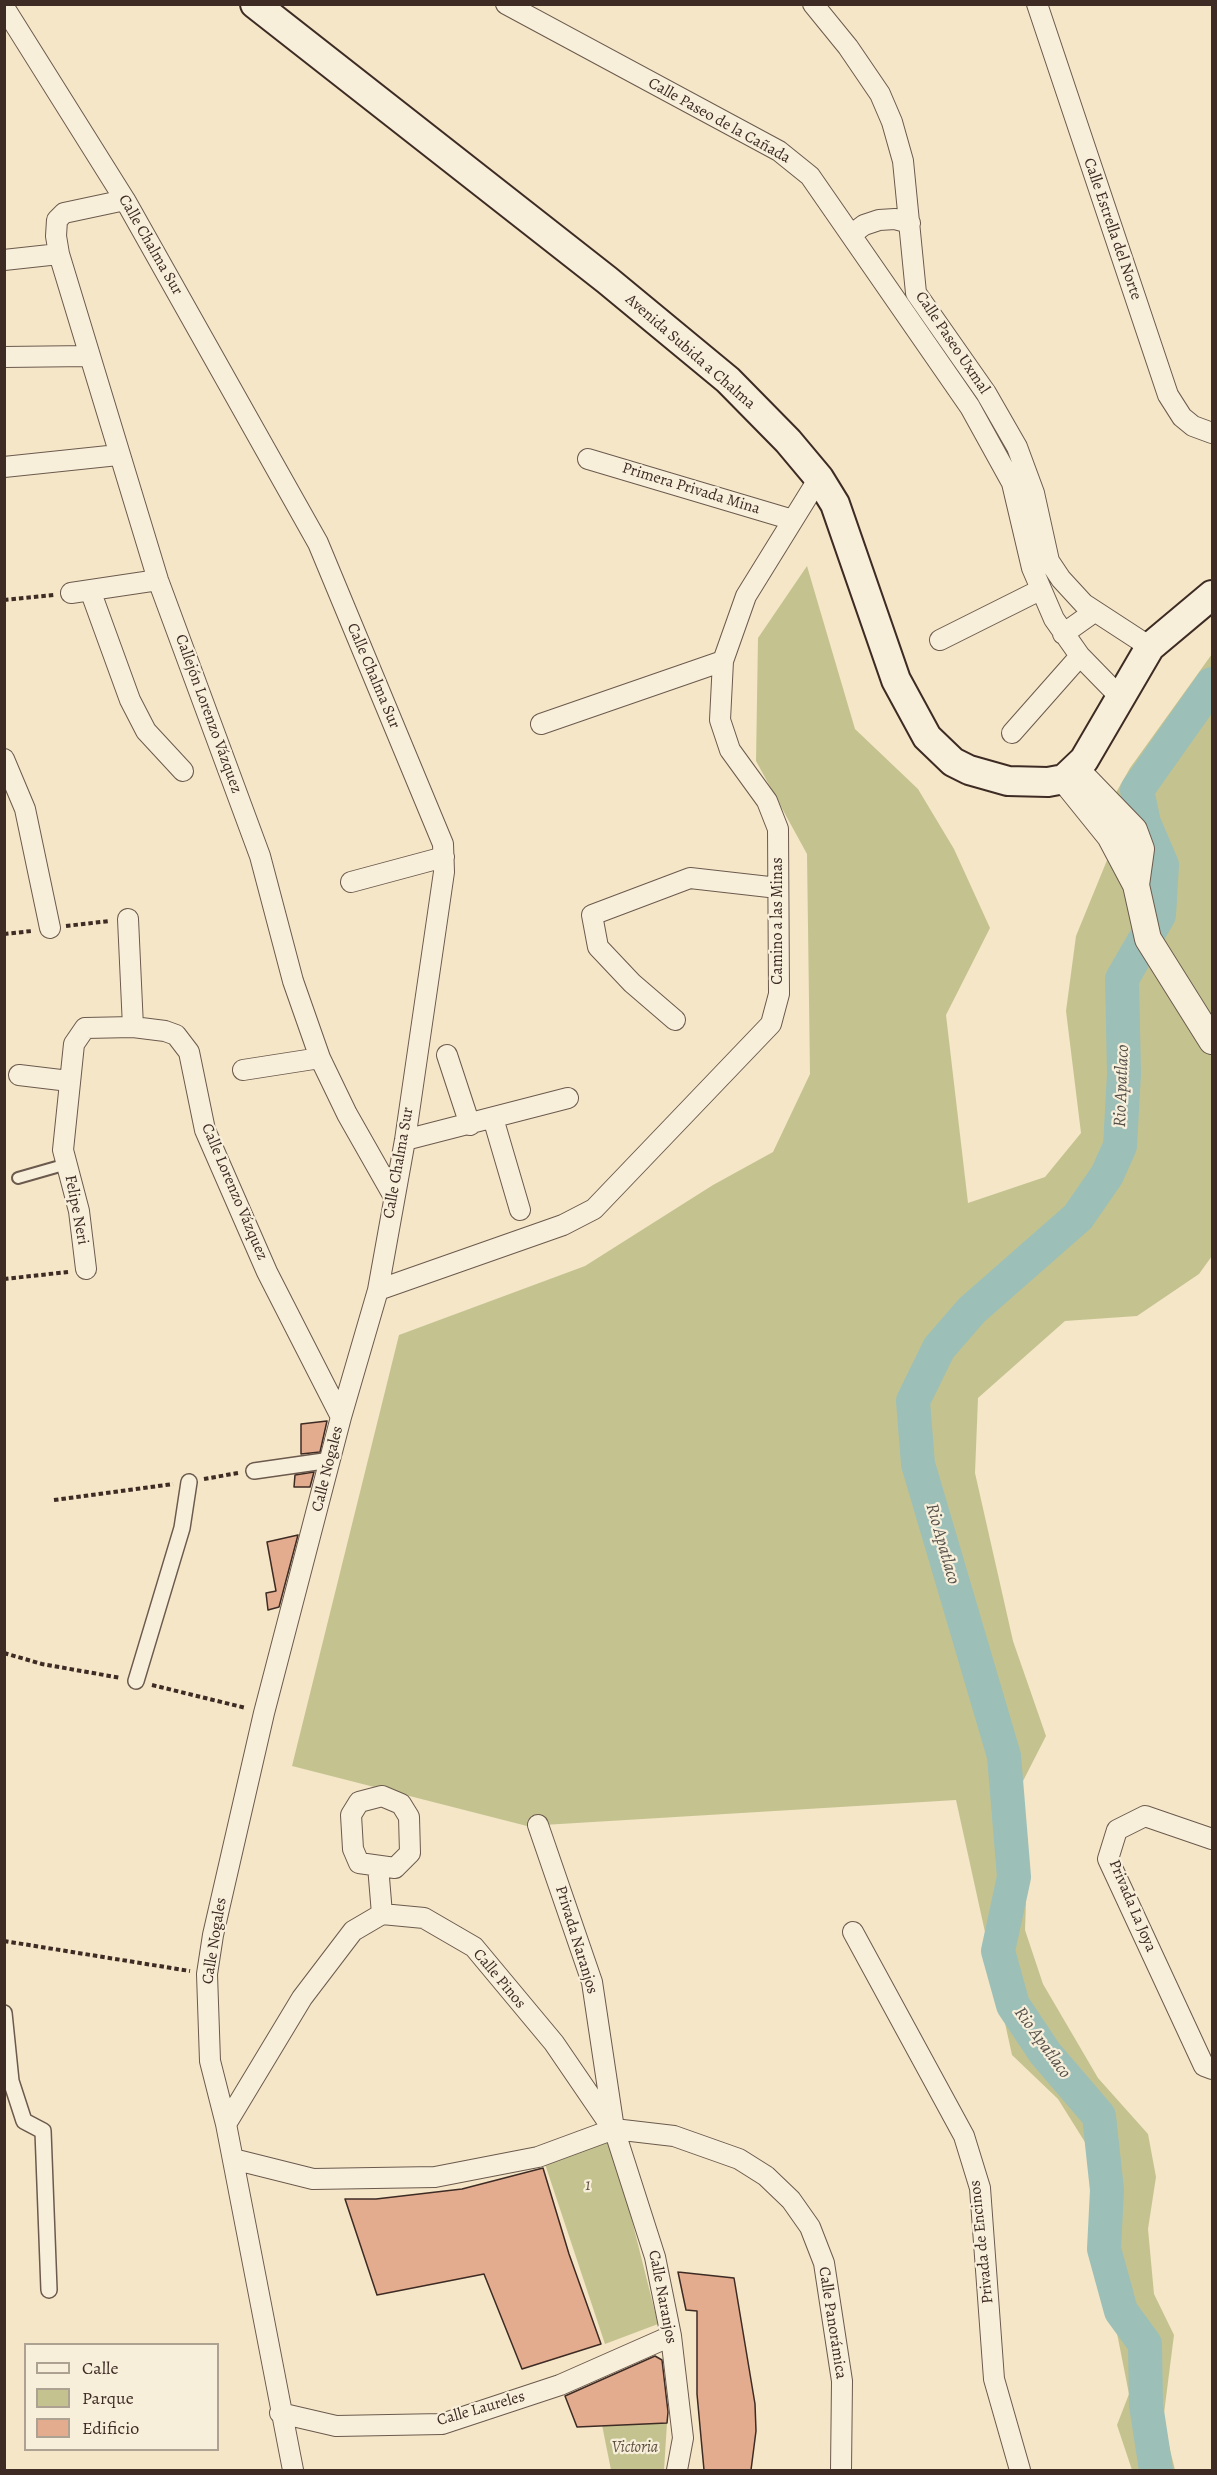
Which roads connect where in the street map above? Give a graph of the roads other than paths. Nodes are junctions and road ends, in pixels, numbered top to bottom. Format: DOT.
graph roads {
  1 [pos="255,4"];
  2 [pos="506,4"];
  3 [pos="813,4"];
  4 [pos="1037,4"];
  5 [pos="4,7"];
  6 [pos="125,200"];
  7 [pos="910,223"];
  8 [pos="852,234"];
  9 [pos="59,254"];
  10 [pos="4,260"];
  11 [pos="887,286"];
  12 [pos="4,357"];
  13 [pos="88,357"];
  14 [pos="1212,433"];
  15 [pos="118,454"];
  16 [pos="588,459"];
  17 [pos="4,467"];
  18 [pos="819,478"];
  19 [pos="793,520"];
  20 [pos="158,580"];
  21 [pos="1040,590"];
  22 [pos="1212,595"];
  23 [pos="1094,612"];
  24 [pos="1064,634"];
  25 [pos="940,640"];
  26 [pos="1150,647"];
  27 [pos="1080,656"];
  28 [pos="723,661"];
  29 [pos="1122,699"];
  30 [pos="541,724"];
  31 [pos="1012,733"];
  32 [pos="4,759"];
  33 [pos="183,771"];
  34 [pos="1070,774"];
  35 [pos="444,857"];
  36 [pos="351,882"];
  37 [pos="778,888"];
  38 [pos="128,919"];
  39 [pos="50,928"];
  40 [pos="675,1020"];
  41 [pos="133,1026"];
  42 [pos="1212,1041"];
  43 [pos="447,1055"];
  44 [pos="320,1058"];
  45 [pos="243,1070"];
  46 [pos="19,1075"];
  47 [pos="69,1082"];
  48 [pos="568,1098"];
  49 [pos="493,1118"];
  50 [pos="470,1125"];
  51 [pos="405,1140"];
  52 [pos="65,1157"];
  53 [pos="18,1178"];
  54 [pos="393,1195"];
  55 [pos="520,1210"];
  56 [pos="87,1269"];
  57 [pos="378,1290"];
  58 [pos="341,1417"];
  59 [pos="331,1460"];
  60 [pos="254,1471"];
  61 [pos="189,1482"];
  62 [pos="136,1681"];
  63 [pos="538,1825"];
  64 [pos="1212,1839"];
  65 [pos="378,1866"];
  66 [pos="382,1914"];
  67 [pos="853,1932"];
  68 [pos="4,2013"];
  69 [pos="1212,2069"];
  70 [pos="226,2124"];
  71 [pos="614,2129"];
  72 [pos="233,2159"];
  73 [pos="49,2290"];
  74 [pos="671,2336"];
  75 [pos="280,2413"];
  76 [pos="293,2470"];
  77 [pos="677,2470"];
  78 [pos="841,2470"];
  79 [pos="1020,2470"];
  1 -- 18 [label="main road, Avenida Subida a Chalma"];
  2 -- 8 [label="street, Calle Paseo de la Cañada"];
  3 -- 7 [label="street, Calle Paseo Uxmal"];
  4 -- 14 [label="street, Calle Estrella del Norte"];
  5 -- 6 [label="street, Calle Chalma Sur"];
  6 -- 9 [label="street, Callejón Lorenzo Vázquez"];
  6 -- 35 [label="street, Calle Chalma Sur"];
  7 -- 8 [label="street"];
  7 -- 23 [label="street, Calle Paseo Uxmal"];
  8 -- 11 [label="street, Calle Paseo de la Cañada"];
  9 -- 10 [label="street"];
  9 -- 13 [label="street, Callejón Lorenzo Vázquez"];
  11 -- 21 [label="street, Calle Paseo Uxmal"];
  12 -- 13 [label="street"];
  13 -- 15 [label="street, Callejón Lorenzo Vázquez"];
  15 -- 17 [label="street"];
  15 -- 20 [label="street, Callejón Lorenzo Vázquez"];
  16 -- 19 [label="street, Primera Privada Mina"];
  18 -- 19 [label="street, Camino a las Minas"];
  18 -- 34 [label="main road, Avenida Subida a Chalma"];
  19 -- 28 [label="street, Camino a las Minas"];
  20 -- 33 [label="street"];
  20 -- 44 [label="street, Callejón Lorenzo Vázquez"];
  21 -- 24 [label="street, Calle Paseo Uxmal"];
  21 -- 25 [label="street"];
  22 -- 26 [label="main road"];
  23 -- 24 [label="street"];
  23 -- 26 [label="street, Calle Paseo Uxmal"];
  24 -- 27 [label="street, Calle Paseo Uxmal"];
  26 -- 29 [label="main road"];
  27 -- 29 [label="street, Calle Paseo Uxmal"];
  27 -- 31 [label="street"];
  28 -- 30 [label="street"];
  28 -- 37 [label="street, Camino a las Minas"];
  29 -- 34 [label="main road"];
  32 -- 39 [label="street"];
  34 -- 42 [label="street"];
  35 -- 36 [label="street"];
  35 -- 51 [label="street, Calle Chalma Sur"];
  37 -- 40 [label="street"];
  37 -- 57 [label="street, Camino a las Minas"];
  38 -- 41 [label="street"];
  41 -- 47 [label="street, Calle Lorenzo Vázquez"];
  41 -- 58 [label="street, Calle Lorenzo Vázquez"];
  43 -- 50 [label="street"];
  44 -- 45 [label="street"];
  44 -- 54 [label="street, Callejón Lorenzo Vázquez"];
  46 -- 47 [label="street"];
  47 -- 52 [label="street, Felipe Neri"];
  48 -- 49 [label="street"];
  49 -- 50 [label="street"];
  49 -- 55 [label="street"];
  50 -- 51 [label="street"];
  51 -- 54 [label="street, Calle Chalma Sur"];
  52 -- 53 [label="lane"];
  52 -- 56 [label="street, Felipe Neri"];
  54 -- 57 [label="street, Calle Chalma Sur"];
  57 -- 58 [label="street, Calle Chalma Sur"];
  58 -- 59 [label="street, Calle Nogales"];
  59 -- 60 [label="street"];
  59 -- 70 [label="street, Calle Nogales"];
  61 -- 62 [label="street"];
  63 -- 71 [label="street, Privada Naranjos"];
  64 -- 69 [label="street, Privada La Joya"];
  65 -- 66 [label="street"];
  66 -- 70 [label="street"];
  66 -- 71 [label="street, Calle Pinos"];
  67 -- 79 [label="street, Privada de Encinos"];
  68 -- 73 [label="street"];
  70 -- 72 [label="street, Calle Nogales"];
  71 -- 72 [label="street"];
  71 -- 74 [label="street, Calle Naranjos"];
  71 -- 78 [label="street, Calle Panorámica"];
  72 -- 75 [label="street, Calle Nogales"];
  74 -- 75 [label="street, Calle Laureles"];
  74 -- 77 [label="street, Calle Naranjos"];
  75 -- 76 [label="street, Calle Nogales"];
}
